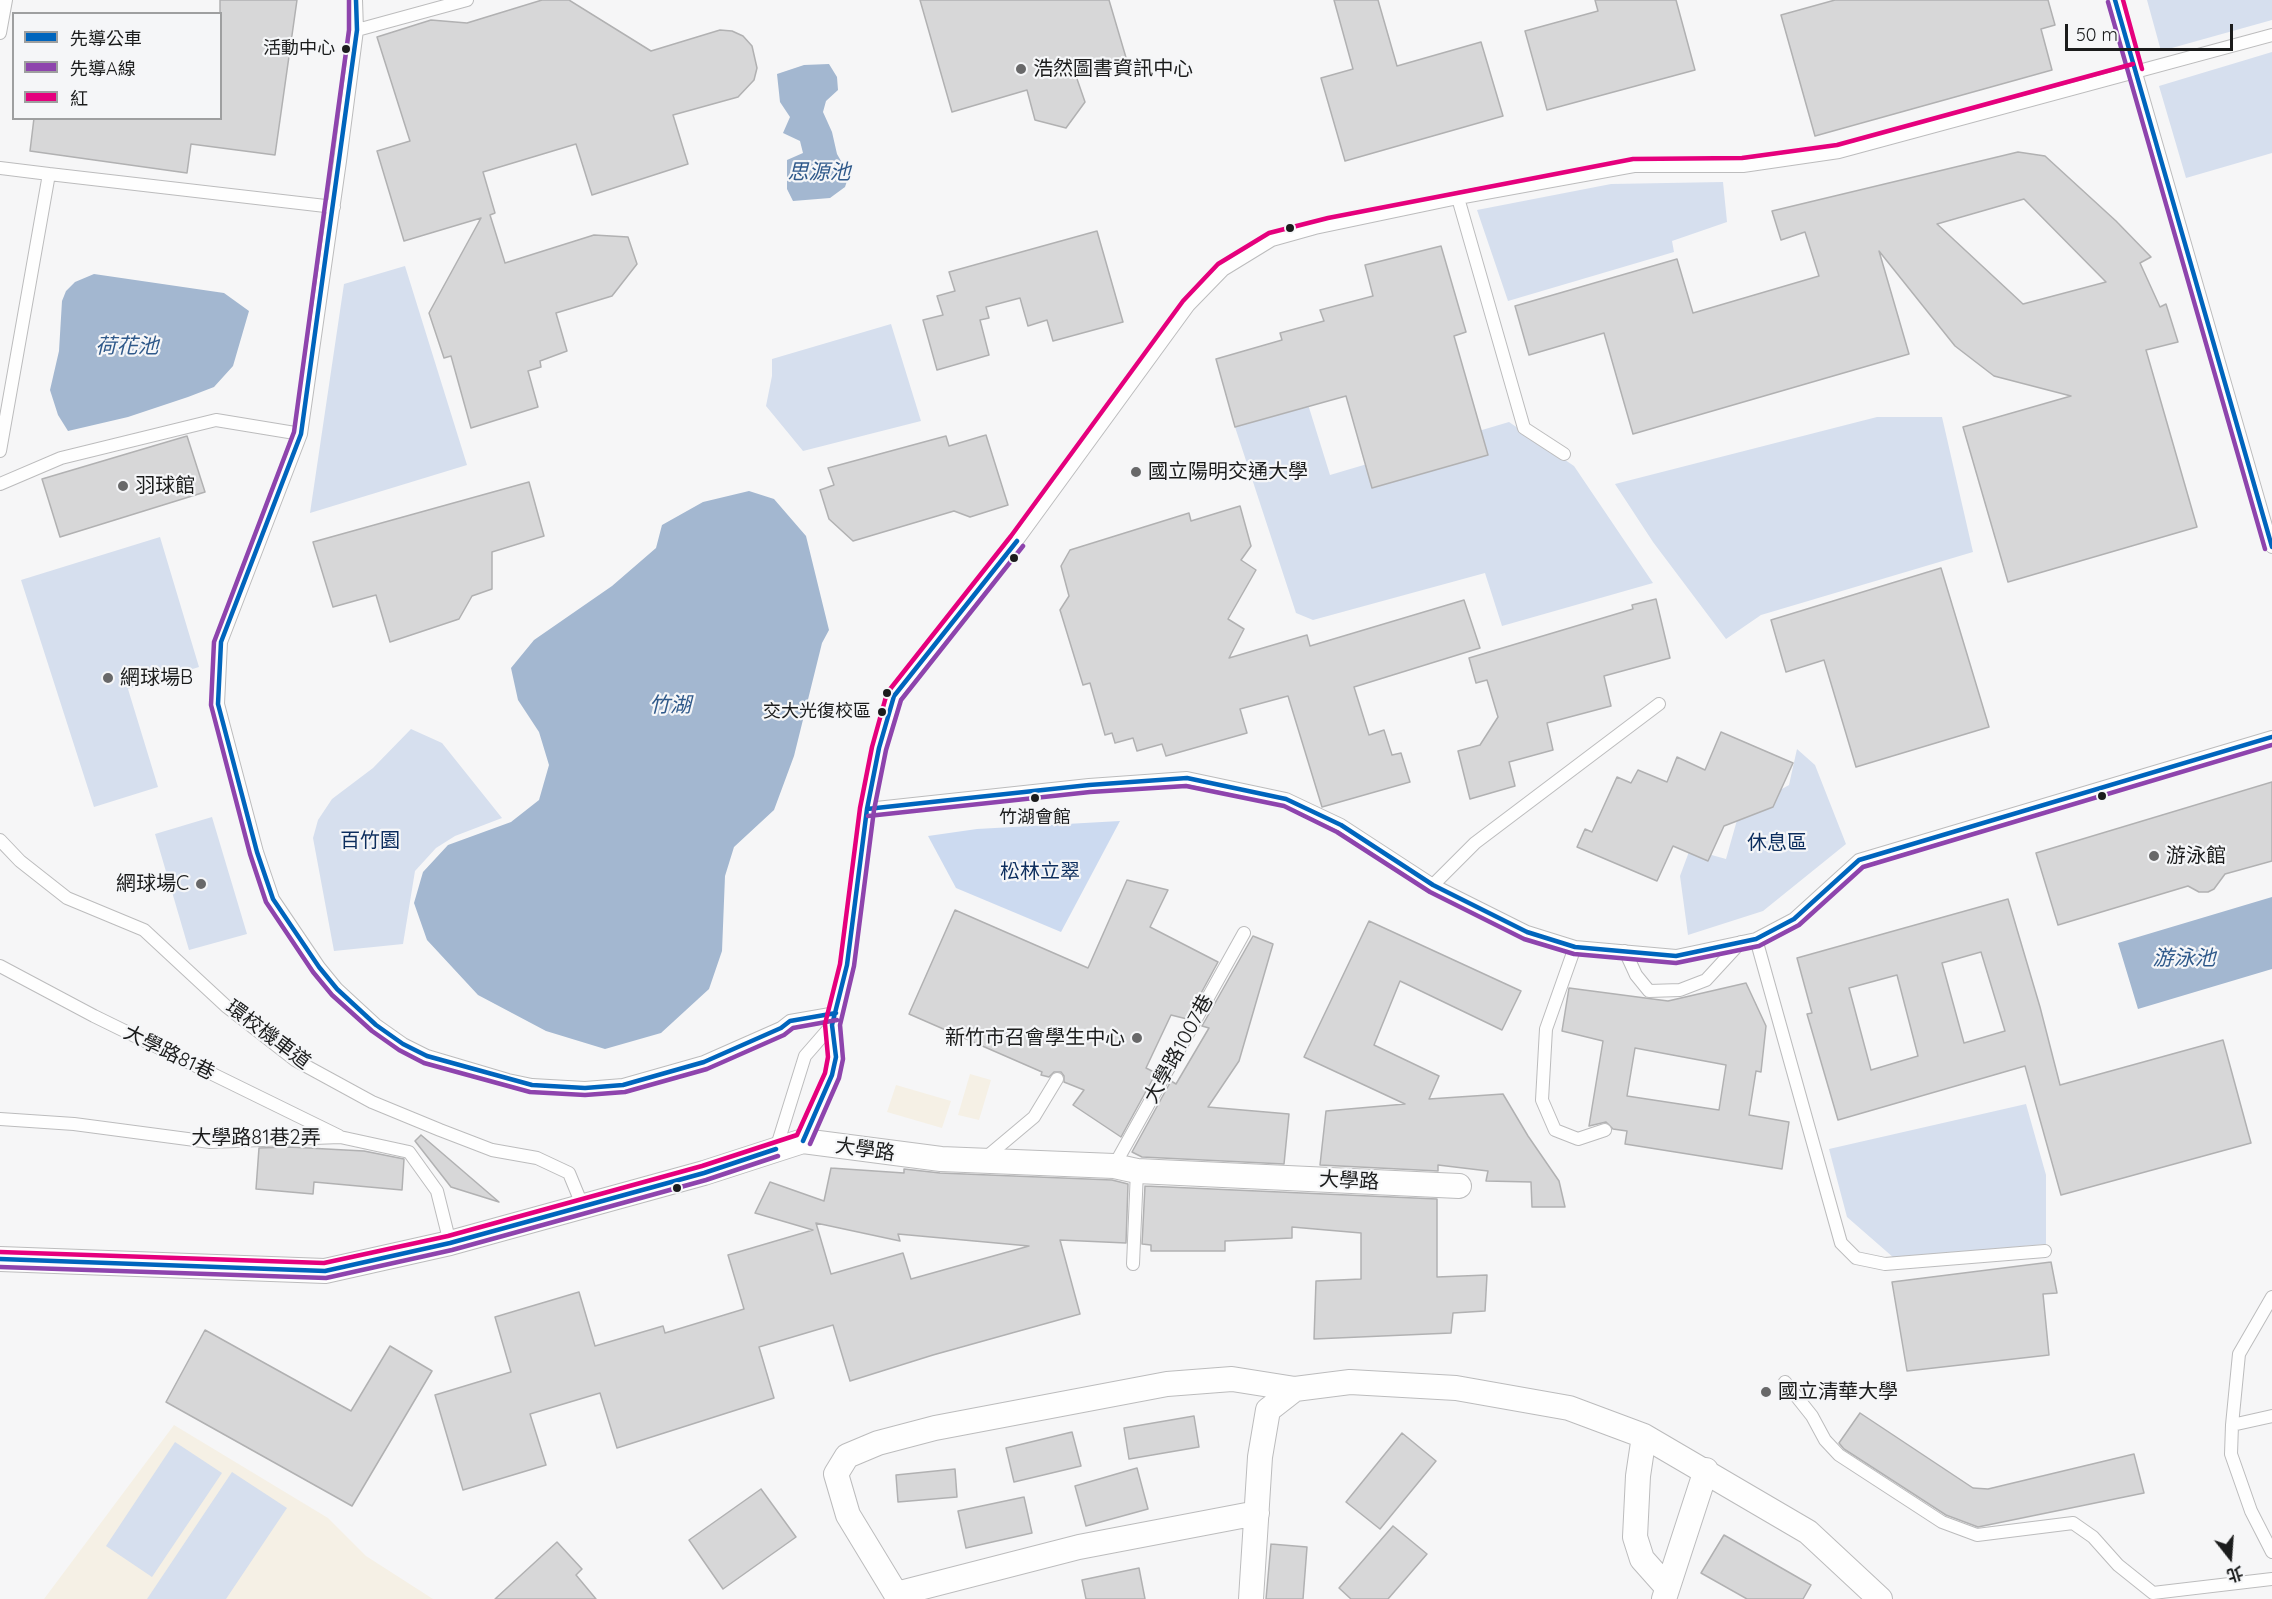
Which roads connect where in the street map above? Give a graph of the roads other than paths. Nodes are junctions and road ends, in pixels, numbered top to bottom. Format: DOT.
graph roads {
  1 [pos="6,0"];
  2 [pos="356,0"];
  3 [pos="467,0"];
  4 [pos="2115,0"];
  5 [pos="357,30"];
  6 [pos="0,33"];
  7 [pos="2272,35"];
  8 [pos="2135,71"];
  9 [pos="0,168"];
  10 [pos="49,174"];
  11 [pos="1458,198"];
  12 [pos="334,207"];
  13 [pos="301,434"];
  14 [pos="0,451"];
  15 [pos="1564,454"];
  16 [pos="0,484"];
  17 [pos="2272,547"];
  18 [pos="1659,704"];
  19 [pos="2272,737"];
  20 [pos="867,809"];
  21 [pos="0,840"];
  22 [pos="1433,885"];
  23 [pos="1244,933"];
  24 [pos="1756,939"];
  25 [pos="1741,942"];
  26 [pos="1575,947"];
  27 [pos="1625,951"];
  28 [pos="0,966"];
  29 [pos="834,1019"];
  30 [pos="1057,1079"];
  31 [pos="0,1119"];
  32 [pos="1605,1130"];
  33 [pos="340,1137"];
  34 [pos="803,1141"];
  35 [pos="776,1149"];
  36 [pos="982,1161"];
  37 [pos="1126,1168"];
  38 [pos="1459,1186"];
  39 [pos="583,1207"];
  40 [pos="450,1244"];
  41 [pos="2045,1251"];
  42 [pos="0,1259"];
  43 [pos="1132,1264"];
  44 [pos="2272,1297"];
  45 [pos="1785,1382"];
  46 [pos="1296,1389"];
  47 [pos="2272,1416"];
  48 [pos="2232,1425"];
  49 [pos="1644,1436"];
  50 [pos="1706,1470"];
  51 [pos="1257,1513"];
  52 [pos="2272,1552"];
  53 [pos="2272,1579"];
  54 [pos="1665,1592"];
  55 [pos="898,1596"];
  56 [pos="1251,1599"];
  57 [pos="1880,1599"];
  1 -- 6 [label="lane"];
  2 -- 5 [label="lane"];
  3 -- 5 [label="lane"];
  4 -- 8 [label="lane"];
  5 -- 12 [label="lane"];
  7 -- 8 [label="lane"];
  8 -- 11 [label="lane"];
  8 -- 17 [label="lane"];
  9 -- 10 [label="lane"];
  10 -- 12 [label="lane"];
  10 -- 14 [label="lane"];
  11 -- 15 [label="lane"];
  11 -- 20 [label="lane"];
  12 -- 13 [label="lane"];
  13 -- 16 [label="lane"];
  13 -- 29 [label="lane"];
  18 -- 22 [label="lane"];
  19 -- 24 [label="lane"];
  20 -- 22 [label="lane"];
  20 -- 29 [label="lane"];
  21 -- 39 [label="lane, 環校機車道"];
  22 -- 26 [label="lane"];
  23 -- 37 [label="lane, 大學路1007巷"];
  24 -- 25 [label="lane"];
  24 -- 41 [label="lane"];
  25 -- 27 [label="lane"];
  25 -- 27 [label="lane"];
  26 -- 27 [label="lane"];
  26 -- 32 [label="lane"];
  28 -- 33 [label="lane, 大學路81巷"];
  29 -- 34 [label="lane"];
  29 -- 35 [label="lane"];
  30 -- 36 [label="lane"];
  31 -- 33 [label="lane, 大學路81巷2弄"];
  33 -- 40 [label="lane, 大學路81巷2弄"];
  34 -- 35 [label="street, 大學路"];
  34 -- 36 [label="street, 大學路"];
  35 -- 39 [label="street, 大學路"];
  36 -- 37 [label="street, 大學路"];
  37 -- 38 [label="street, 大學路"];
  37 -- 43 [label="lane"];
  39 -- 40 [label="street, 大學路"];
  40 -- 42 [label="street, 大學路"];
  44 -- 48 [label="lane"];
  45 -- 53 [label="lane"];
  46 -- 49 [label="street"];
  46 -- 51 [label="street"];
  46 -- 55 [label="street"];
  47 -- 48 [label="lane"];
  48 -- 52 [label="lane"];
  49 -- 50 [label="street"];
  49 -- 54 [label="street"];
  50 -- 54 [label="street"];
  50 -- 57 [label="street"];
  51 -- 55 [label="street"];
  51 -- 56 [label="street"];
}
